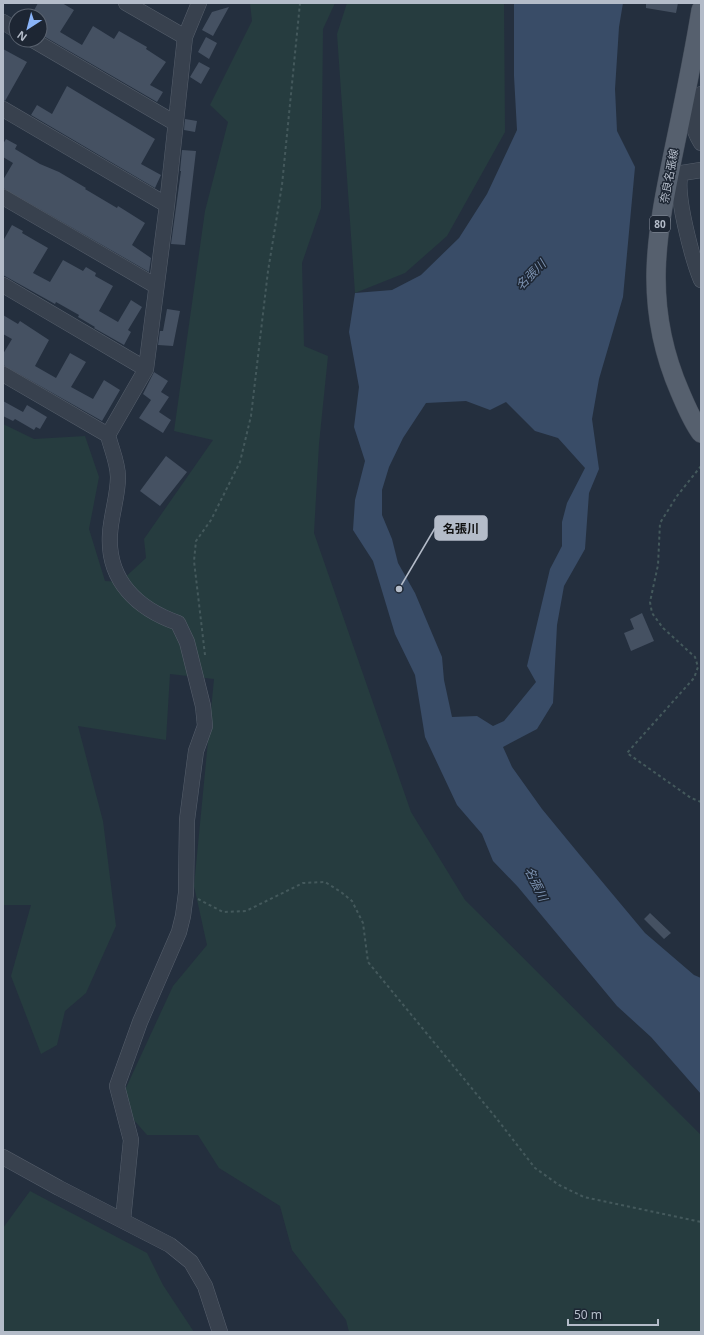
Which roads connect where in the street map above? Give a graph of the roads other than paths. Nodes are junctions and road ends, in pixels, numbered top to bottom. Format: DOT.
graph roads {
  1 [pos="126,3"];
  2 [pos="199,3"];
  3 [pos="701,10"];
  4 [pos="185,37"];
  5 [pos="47,48"];
  6 [pos="701,94"];
  7 [pos="3,110"];
  8 [pos="175,123"];
  9 [pos="701,143"];
  10 [pos="672,158"];
  11 [pos="701,160"];
  12 [pos="701,170"];
  13 [pos="3,197"];
  14 [pos="167,205"];
  15 [pos="701,280"];
  16 [pos="3,285"];
  17 [pos="156,286"];
  18 [pos="146,369"];
  19 [pos="3,374"];
  20 [pos="701,432"];
  21 [pos="108,435"];
  22 [pos="3,1157"];
  23 [pos="123,1220"];
  24 [pos="220,1332"];
  1 -- 4 [label="street"];
  2 -- 4 [label="street"];
  3 -- 10 [label="main road, 奈良名張線 / 80"];
  4 -- 8 [label="street"];
  5 -- 8 [label="street"];
  6 -- 9 [label="street"];
  7 -- 14 [label="street"];
  8 -- 14 [label="street"];
  10 -- 11 [label="street"];
  10 -- 20 [label="main road, 奈良名張線 / 80"];
  12 -- 15 [label="street"];
  13 -- 17 [label="street"];
  14 -- 17 [label="street"];
  16 -- 18 [label="street"];
  17 -- 18 [label="street"];
  18 -- 21 [label="street"];
  19 -- 21 [label="street"];
  21 -- 23 [label="street"];
  22 -- 23 [label="street"];
  23 -- 24 [label="street"];
}
